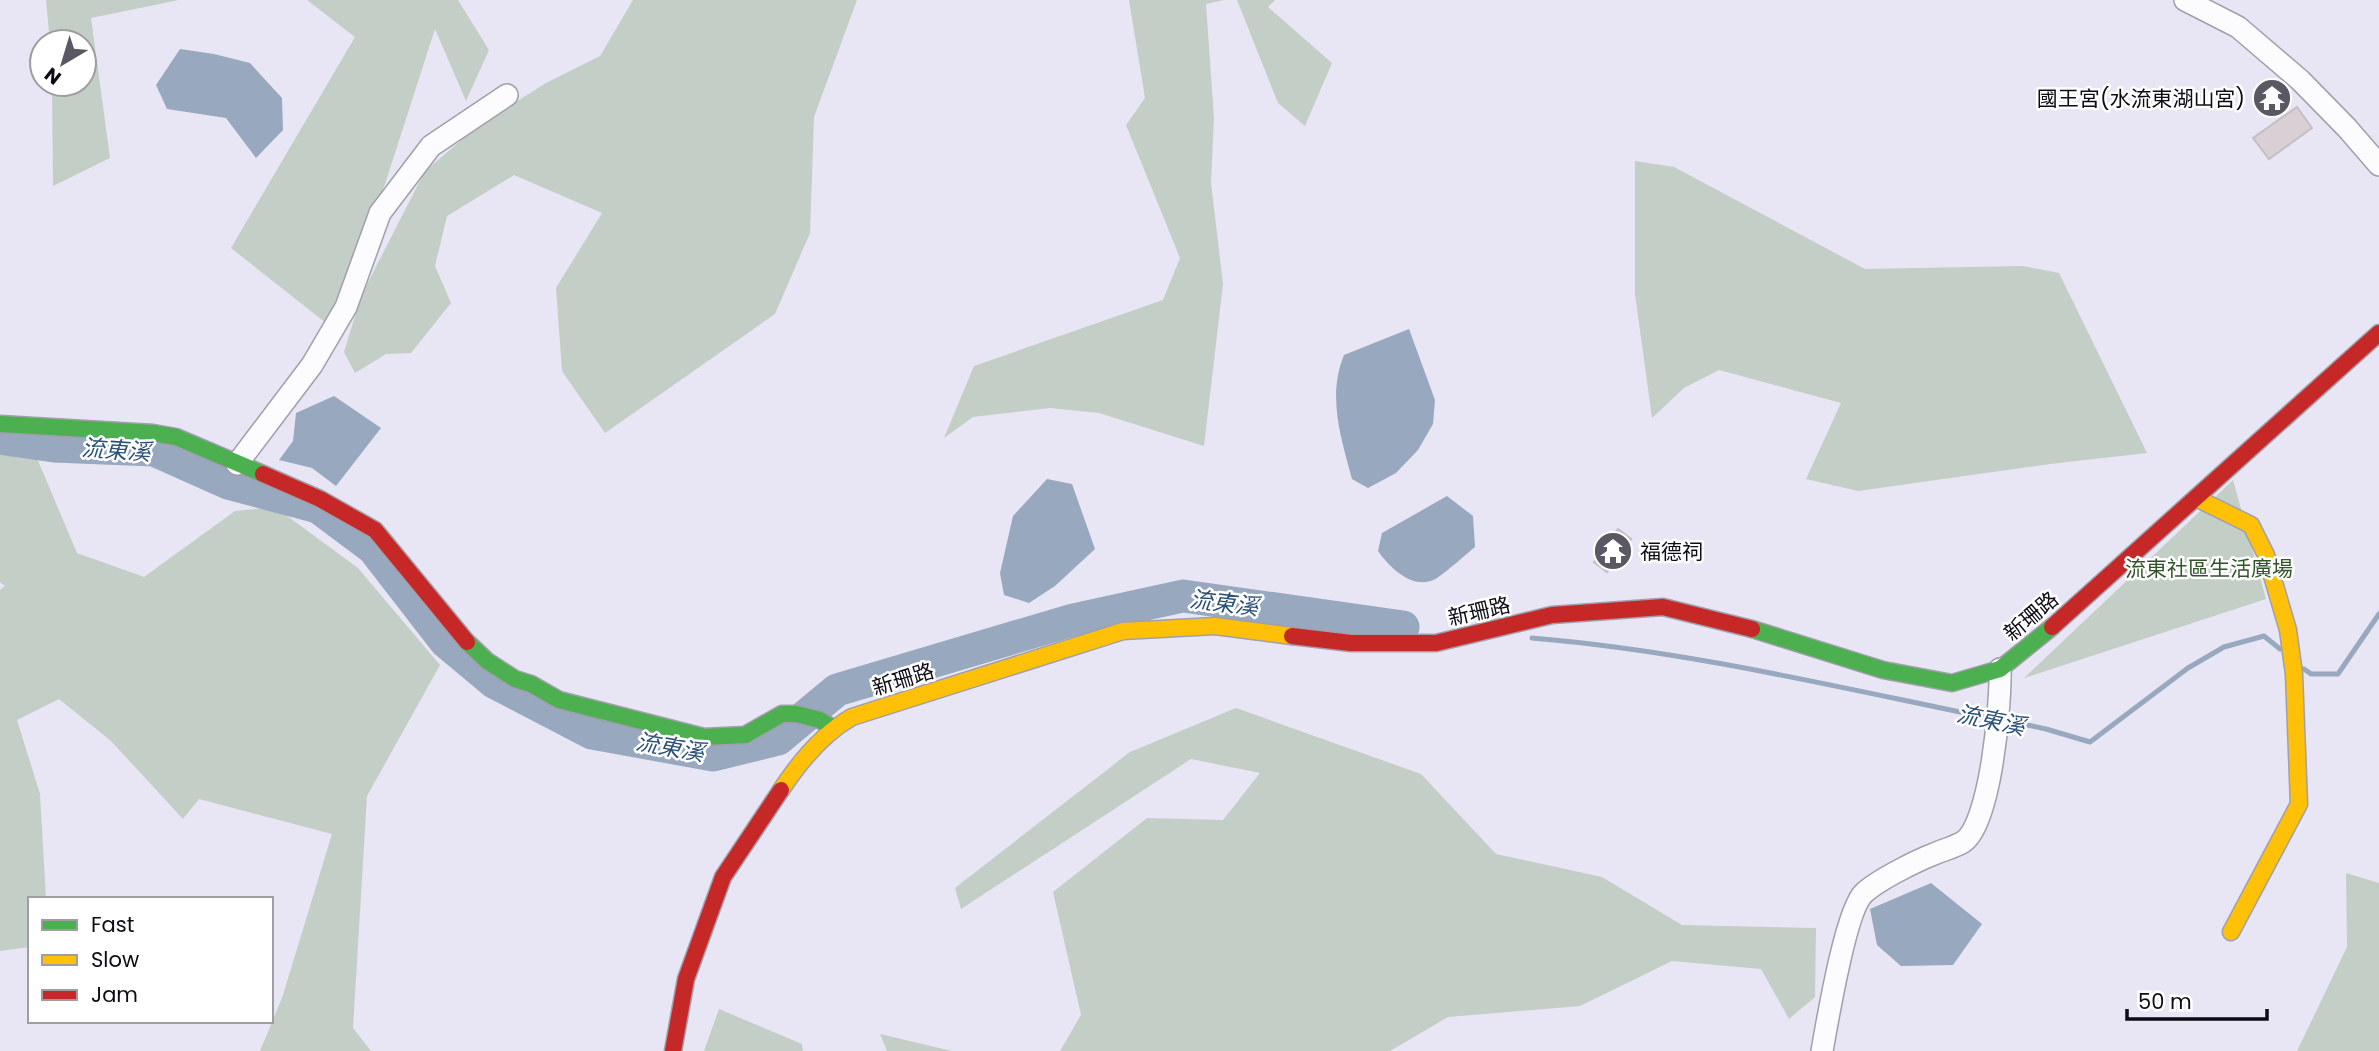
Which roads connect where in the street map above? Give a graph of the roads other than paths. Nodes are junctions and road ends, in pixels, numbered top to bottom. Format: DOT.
graph roads {
  1 [pos="2185,0"];
  2 [pos="507,95"];
  3 [pos="2379,165"];
  4 [pos="2379,333"];
  5 [pos="0,424"];
  6 [pos="237,464"];
  7 [pos="2196,498"];
  8 [pos="2000,669"];
  9 [pos="826,724"];
  10 [pos="2231,932"];
  11 [pos="673,1051"];
  12 [pos="1822,1051"];
  1 -- 3 [label="street"];
  2 -- 6 [label="street"];
  4 -- 7 [label="street, 新珊路"];
  5 -- 6 [label="street"];
  6 -- 9 [label="street"];
  7 -- 8 [label="street, 新珊路"];
  7 -- 10 [label="street"];
  8 -- 9 [label="street, 新珊路"];
  8 -- 12 [label="street"];
  9 -- 11 [label="street, 新珊路"];
}
